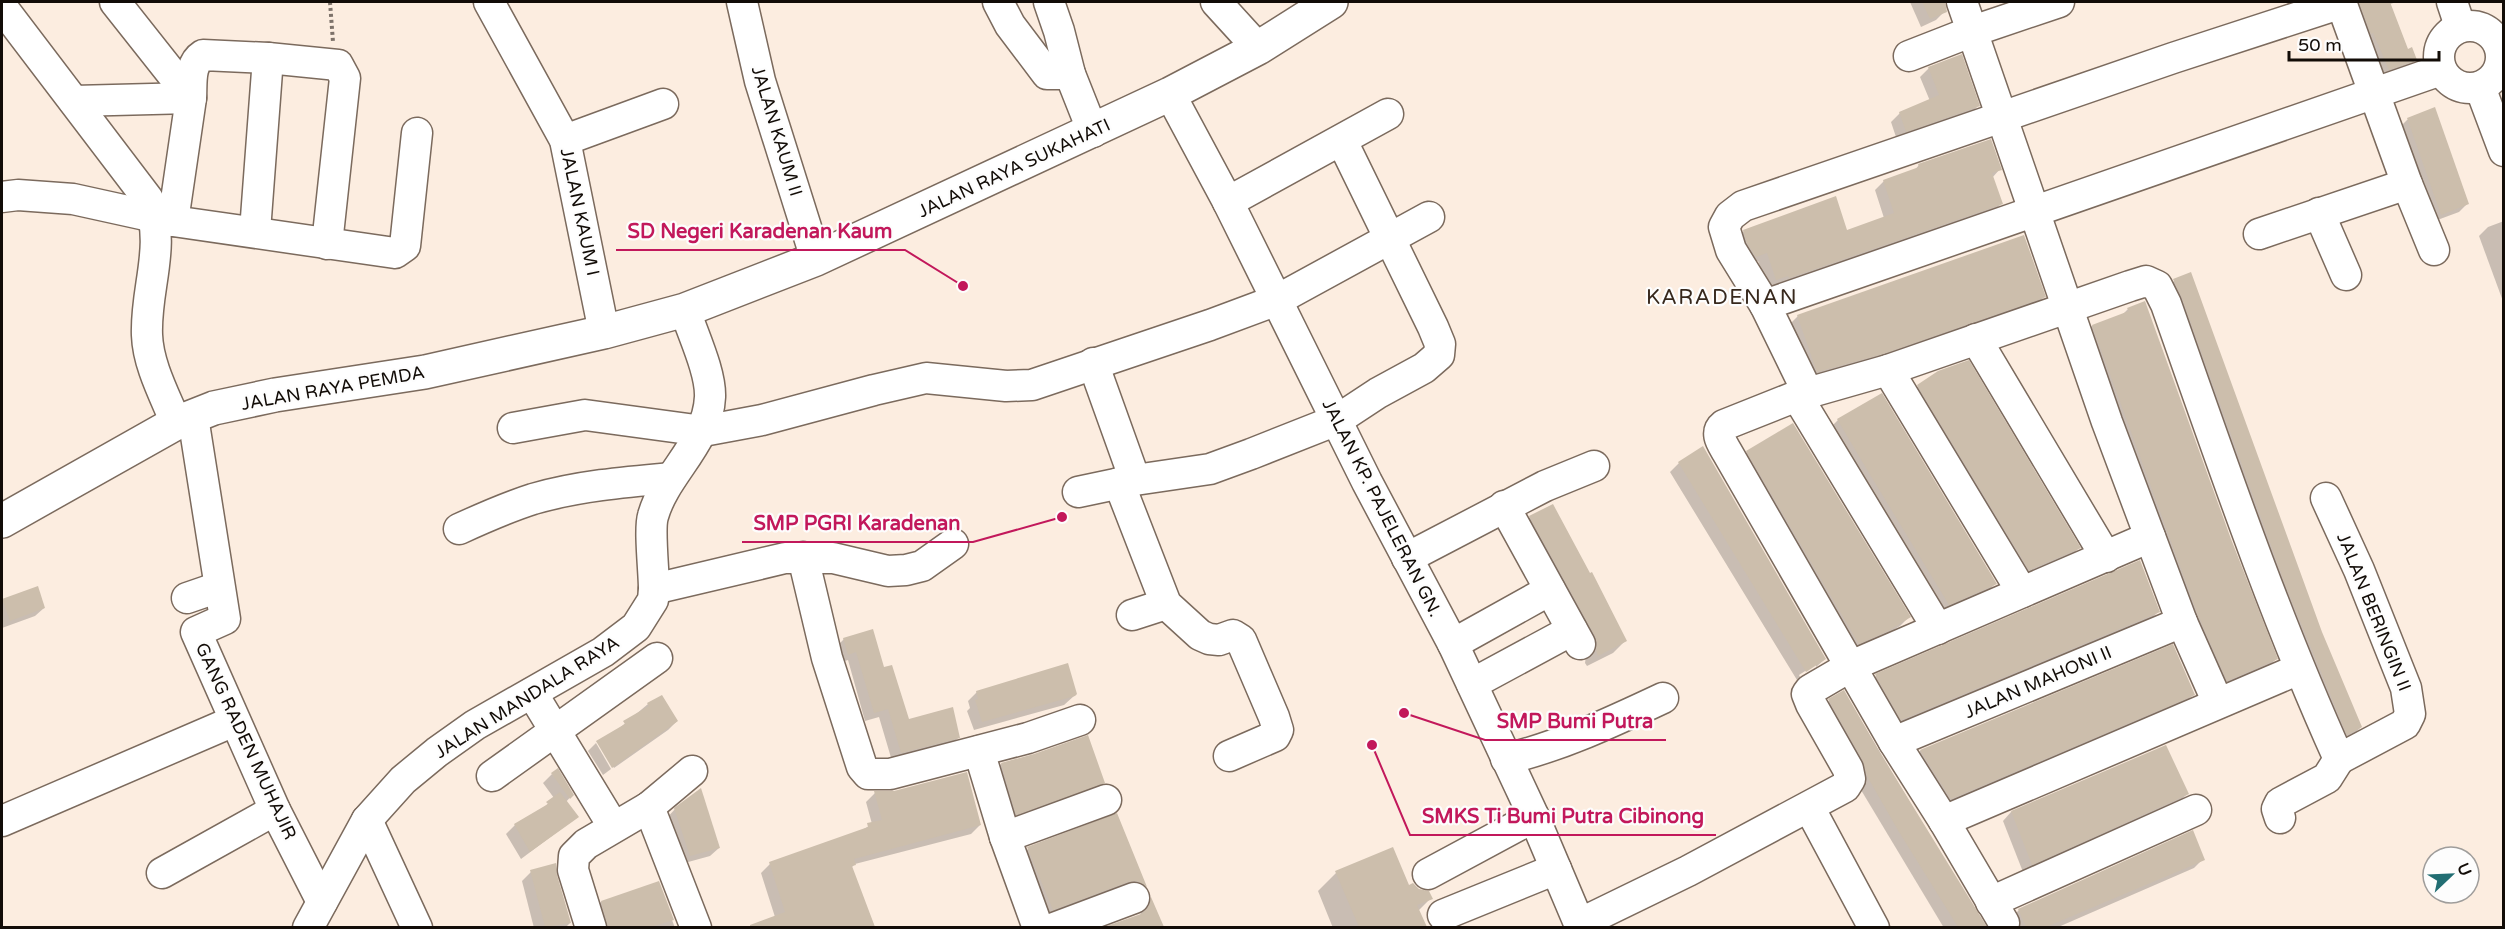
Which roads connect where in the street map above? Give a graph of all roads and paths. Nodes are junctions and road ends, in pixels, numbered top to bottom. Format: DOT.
graph roads {
  1 [pos="116,2"];
  2 [pos="330,2"];
  3 [pos="489,2"];
  4 [pos="742,2"];
  5 [pos="998,2"];
  6 [pos="1049,2"];
  7 [pos="1216,2"];
  8 [pos="1331,2"];
  9 [pos="1962,2"];
  10 [pos="2059,2"];
  11 [pos="2342,2"];
  12 [pos="2,7"];
  13 [pos="2456,14"];
  14 [pos="1973,31"];
  15 [pos="1258,48"];
  16 [pos="2502,54"];
  17 [pos="1909,57"];
  18 [pos="268,58"];
  19 [pos="333,65"];
  20 [pos="2441,70"];
  21 [pos="1070,74"];
  22 [pos="2480,87"];
  23 [pos="2375,92"];
  24 [pos="1170,94"];
  25 [pos="191,98"];
  26 [pos="74,101"];
  27 [pos="663,104"];
  28 [pos="1388,114"];
  29 [pos="2002,117"];
  30 [pos="1093,132"];
  31 [pos="417,133"];
  32 [pos="565,140"];
  33 [pos="1342,141"];
  34 [pos="2504,151"];
  35 [pos="2407,184"];
  36 [pos="2,197"];
  37 [pos="1228,202"];
  38 [pos="2036,211"];
  39 [pos="2319,213"];
  40 [pos="1429,217"];
  41 [pos="165,219"];
  42 [pos="255,231"];
  43 [pos="2259,234"];
  44 [pos="1389,240"];
  45 [pos="327,244"];
  46 [pos="2434,250"];
  47 [pos="816,259"];
  48 [pos="2346,275"];
  49 [pos="1277,300"];
  50 [pos="1765,305"];
  51 [pos="2066,307"];
  52 [pos="685,310"];
  53 [pos="604,332"];
  54 [pos="1976,339"];
  55 [pos="1093,363"];
  56 [pos="1888,370"];
  57 [pos="1803,395"];
  58 [pos="184,420"];
  59 [pos="1336,420"];
  60 [pos="513,428"];
  61 [pos="703,431"];
  62 [pos="1594,466"];
  63 [pos="671,478"];
  64 [pos="1127,481"];
  65 [pos="1078,492"];
  66 [pos="2326,498"];
  67 [pos="1503,506"];
  68 [pos="2,521"];
  69 [pos="459,528"];
  70 [pos="2150,537"];
  71 [pos="953,544"];
  72 [pos="804,557"];
  73 [pos="2106,557"];
  74 [pos="1407,558"];
  75 [pos="219,587"];
  76 [pos="654,589"];
  77 [pos="1550,590"];
  78 [pos="2022,592"];
  79 [pos="186,598"];
  80 [pos="1166,604"];
  81 [pos="1132,615"];
  82 [pos="2182,622"];
  83 [pos="1938,629"];
  84 [pos="1453,644"];
  85 [pos="657,658"];
  86 [pos="1851,666"];
  87 [pos="2299,669"];
  88 [pos="1472,684"];
  89 [pos="532,693"];
  90 [pos="1663,698"];
  91 [pos="2218,703"];
  92 [pos="1080,720"];
  93 [pos="234,721"];
  94 [pos="555,732"];
  95 [pos="1894,742"];
  96 [pos="979,751"];
  97 [pos="1229,756"];
  98 [pos="1506,759"];
  99 [pos="2339,759"];
  100 [pos="692,771"];
  101 [pos="492,776"];
  102 [pos="1106,800"];
  103 [pos="649,807"];
  104 [pos="1809,807"];
  105 [pos="275,810"];
  106 [pos="2196,810"];
  107 [pos="1534,817"];
  108 [pos="2280,818"];
  109 [pos="367,820"];
  110 [pos="2,821"];
  111 [pos="1944,821"];
  112 [pos="614,826"];
  113 [pos="1005,837"];
  114 [pos="1499,838"];
  115 [pos="1556,869"];
  116 [pos="162,873"];
  117 [pos="1519,884"];
  118 [pos="1134,898"];
  119 [pos="312,921"];
  120 [pos="1444,921"];
  121 [pos="1580,926"];
  122 [pos="417,927"];
  123 [pos="591,927"];
  124 [pos="696,927"];
  125 [pos="1038,927"];
  126 [pos="1054,927"];
  127 [pos="1874,927"];
  1 -- 25 [label="street"];
  2 -- 19 [label="path"];
  3 -- 32 [label="street, JALAN KAUM I"];
  4 -- 47 [label="street, JALAN KAUM II"];
  5 -- 21 [label="street"];
  6 -- 21 [label="street"];
  7 -- 15 [label="street"];
  8 -- 15 [label="main road, JALAN RAYA SUKAHATI"];
  9 -- 14 [label="street"];
  10 -- 14 [label="street"];
  11 -- 23 [label="street"];
  11 -- 29 [label="street"];
  12 -- 26 [label="street"];
  13 -- 16 [label="street"];
  13 -- 20 [label="street"];
  14 -- 17 [label="street"];
  14 -- 29 [label="street"];
  15 -- 24 [label="main road, JALAN RAYA SUKAHATI"];
  16 -- 22 [label="street"];
  18 -- 19 [label="street"];
  18 -- 25 [label="street"];
  18 -- 42 [label="street"];
  19 -- 45 [label="street"];
  20 -- 22 [label="street"];
  20 -- 23 [label="street"];
  21 -- 30 [label="street"];
  22 -- 34 [label="street"];
  23 -- 35 [label="street"];
  23 -- 38 [label="street"];
  24 -- 30 [label="main road, JALAN RAYA SUKAHATI"];
  24 -- 37 [label="street, JALAN KP. PAJELERAN GN."];
  25 -- 26 [label="street"];
  25 -- 41 [label="street"];
  26 -- 41 [label="street"];
  27 -- 32 [label="street"];
  28 -- 33 [label="street"];
  29 -- 38 [label="street"];
  29 -- 50 [label="street"];
  30 -- 47 [label="main road, JALAN RAYA SUKAHATI"];
  31 -- 45 [label="street"];
  32 -- 53 [label="street, JALAN KAUM I"];
  33 -- 37 [label="street"];
  33 -- 44 [label="street"];
  35 -- 39 [label="street"];
  35 -- 46 [label="street"];
  36 -- 41 [label="street"];
  37 -- 49 [label="street, JALAN KP. PAJELERAN GN."];
  38 -- 50 [label="street"];
  38 -- 51 [label="street"];
  39 -- 43 [label="street"];
  39 -- 48 [label="street"];
  40 -- 44 [label="street"];
  41 -- 42 [label="street"];
  41 -- 58 [label="street, GANG RADEN MUHAJIR"];
  42 -- 45 [label="street"];
  44 -- 49 [label="street"];
  44 -- 59 [label="street"];
  47 -- 52 [label="main road, JALAN RAYA SUKAHATI"];
  49 -- 55 [label="street"];
  49 -- 59 [label="street, JALAN KP. PAJELERAN GN."];
  50 -- 57 [label="street"];
  51 -- 54 [label="street"];
  51 -- 70 [label="street"];
  51 -- 87 [label="street"];
  52 -- 53 [label="main road, JALAN RAYA PEMDA"];
  52 -- 61 [label="street, JALAN MANDALA RAYA"];
  53 -- 58 [label="main road, JALAN RAYA PEMDA"];
  54 -- 56 [label="street"];
  54 -- 73 [label="street"];
  55 -- 61 [label="street"];
  55 -- 64 [label="street"];
  56 -- 57 [label="street"];
  56 -- 78 [label="street"];
  57 -- 83 [label="street"];
  57 -- 86 [label="street"];
  58 -- 68 [label="main road, JALAN RAYA PEMDA"];
  58 -- 75 [label="street, GANG RADEN MUHAJIR"];
  59 -- 64 [label="street"];
  59 -- 74 [label="street, JALAN KP. PAJELERAN GN."];
  60 -- 61 [label="street"];
  61 -- 63 [label="street, JALAN MANDALA RAYA"];
  62 -- 67 [label="street"];
  63 -- 69 [label="street"];
  63 -- 76 [label="street, JALAN MANDALA RAYA"];
  64 -- 65 [label="street"];
  64 -- 80 [label="street"];
  66 -- 99 [label="street, JALAN BERINGIN II"];
  67 -- 74 [label="street"];
  67 -- 77 [label="street"];
  70 -- 73 [label="street"];
  70 -- 82 [label="street"];
  71 -- 72 [label="street"];
  72 -- 76 [label="street"];
  72 -- 96 [label="street"];
  73 -- 78 [label="street"];
  74 -- 84 [label="street, JALAN KP. PAJELERAN GN."];
  75 -- 79 [label="street"];
  75 -- 93 [label="street, GANG RADEN MUHAJIR"];
  76 -- 89 [label="street, JALAN MANDALA RAYA"];
  77 -- 84 [label="street"];
  77 -- 88 [label="street"];
  78 -- 83 [label="street"];
  80 -- 81 [label="street"];
  80 -- 97 [label="street"];
  82 -- 91 [label="street"];
  82 -- 95 [label="street, JALAN MAHONI II"];
  83 -- 86 [label="street"];
  84 -- 88 [label="street, JALAN KP. PAJELERAN GN."];
  85 -- 94 [label="street"];
  86 -- 95 [label="street"];
  86 -- 104 [label="street"];
  87 -- 91 [label="street"];
  87 -- 99 [label="street"];
  88 -- 98 [label="street, JALAN KP. PAJELERAN GN."];
  89 -- 94 [label="street"];
  89 -- 109 [label="street, JALAN MANDALA RAYA"];
  90 -- 98 [label="street"];
  91 -- 111 [label="street"];
  92 -- 96 [label="street"];
  93 -- 105 [label="street, GANG RADEN MUHAJIR"];
  93 -- 110 [label="street"];
  94 -- 101 [label="street"];
  94 -- 112 [label="street"];
  95 -- 111 [label="street"];
  96 -- 113 [label="street"];
  98 -- 107 [label="street, JALAN KP. PAJELERAN GN."];
  99 -- 108 [label="street"];
  100 -- 103 [label="street"];
  102 -- 113 [label="street"];
  103 -- 112 [label="street"];
  103 -- 124 [label="street"];
  104 -- 121 [label="street"];
  104 -- 127 [label="street"];
  105 -- 116 [label="street"];
  105 -- 119 [label="street, GANG RADEN MUHAJIR"];
  106 -- 111 [label="street"];
  107 -- 114 [label="street"];
  107 -- 115 [label="street, JALAN KP. PAJELERAN GN."];
  109 -- 119 [label="street, JALAN MANDALA RAYA"];
  109 -- 122 [label="street"];
  112 -- 123 [label="street"];
  113 -- 125 [label="street"];
  114 -- 117 [label="street"];
  114 -- 120 [label="street"];
  115 -- 117 [label="street"];
  115 -- 121 [label="street, JALAN KP. PAJELERAN GN."];
  117 -- 120 [label="street"];
  118 -- 126 [label="street"];
}
